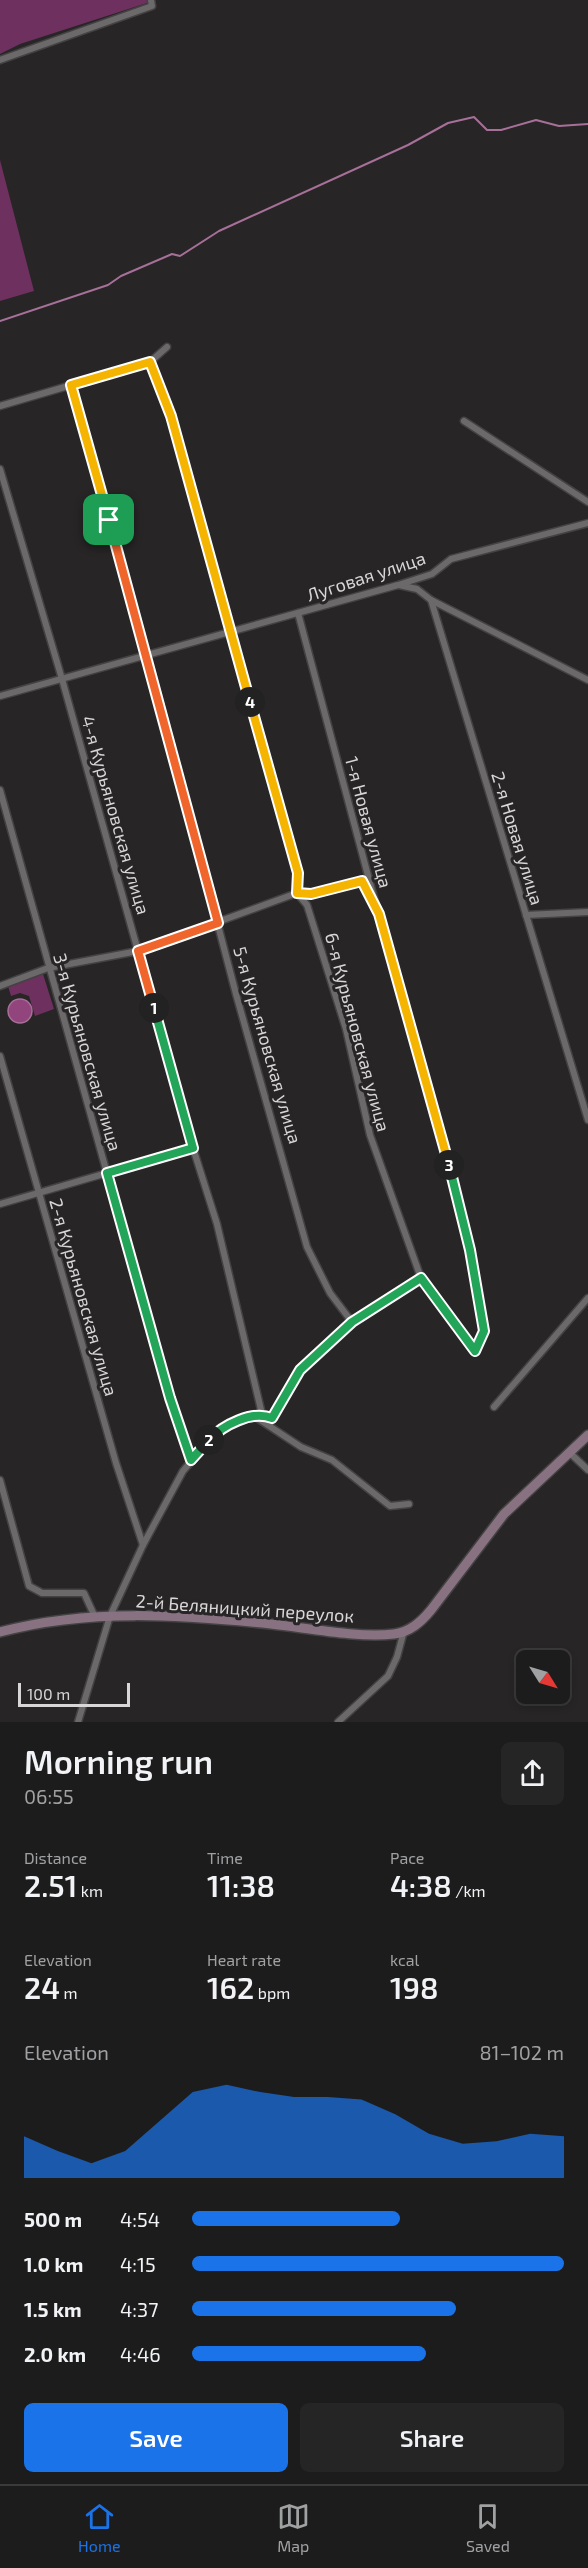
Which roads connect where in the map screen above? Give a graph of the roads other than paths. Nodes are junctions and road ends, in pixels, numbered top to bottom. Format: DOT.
graph roads {
  1 [pos="151,0"];
  2 [pos="0,60"];
  3 [pos="167,347"];
  4 [pos="150,362"];
  5 [pos="71,385"];
  6 [pos="0,406"];
  7 [pos="464,422"];
  8 [pos="0,469"];
  9 [pos="588,502"];
  10 [pos="588,523"];
  11 [pos="398,585"];
  12 [pos="431,600"];
  13 [pos="298,613"];
  14 [pos="231,632"];
  15 [pos="147,654"];
  16 [pos="62,679"];
  17 [pos="588,680"];
  18 [pos="0,696"];
  19 [pos="0,790"];
  20 [pos="297,893"];
  21 [pos="588,912"];
  22 [pos="379,914"];
  23 [pos="526,915"];
  24 [pos="218,923"];
  25 [pos="138,951"];
  26 [pos="48,968"];
  27 [pos="0,986"];
  28 [pos="0,1056"];
  29 [pos="588,1120"];
  30 [pos="193,1148"];
  31 [pos="107,1173"];
  32 [pos="39,1193"];
  33 [pos="0,1204"];
  34 [pos="421,1278"];
  35 [pos="588,1298"];
  36 [pos="352,1322"];
  37 [pos="475,1351"];
  38 [pos="494,1407"];
  39 [pos="262,1414"];
  40 [pos="254,1416"];
  41 [pos="588,1435"];
  42 [pos="570,1453"];
  43 [pos="191,1460"];
  44 [pos="588,1470"];
  45 [pos="0,1480"];
  46 [pos="409,1504"];
  47 [pos="143,1545"];
  48 [pos="110,1616"];
  49 [pos="95,1617"];
  50 [pos="404,1631"];
  51 [pos="0,1632"];
  52 [pos="78,1722"];
  53 [pos="338,1722"];
  1 -- 2 [label="street"];
  3 -- 4 [label="street"];
  4 -- 5 [label="street"];
  4 -- 14 [label="street, 6-я Курьяновская улица"];
  5 -- 6 [label="street"];
  5 -- 15 [label="street, 5-я Курьяновская улица"];
  7 -- 9 [label="street"];
  8 -- 16 [label="street, 4-я Курьяновская улица"];
  10 -- 11 [label="street, Луговая улица"];
  11 -- 12 [label="street"];
  11 -- 13 [label="street, Луговая улица"];
  12 -- 17 [label="street"];
  12 -- 23 [label="street, 2-я Новая улица"];
  13 -- 14 [label="street, Луговая улица"];
  13 -- 22 [label="street, 1-я Новая улица"];
  14 -- 15 [label="street, Луговая улица"];
  14 -- 20 [label="street, 6-я Курьяновская улица"];
  15 -- 16 [label="street, Луговая улица"];
  15 -- 24 [label="street, 5-я Курьяновская улица"];
  16 -- 18 [label="street, Луговая улица"];
  16 -- 25 [label="street, 4-я Курьяновская улица"];
  19 -- 26 [label="street, 3-я Курьяновская улица"];
  20 -- 22 [label="street"];
  20 -- 24 [label="street"];
  20 -- 34 [label="street, 6-я Курьяновская улица"];
  21 -- 23 [label="street"];
  22 -- 37 [label="street, 1-я Новая улица"];
  23 -- 29 [label="street, 2-я Новая улица"];
  24 -- 25 [label="street"];
  24 -- 36 [label="street, 5-я Курьяновская улица"];
  25 -- 26 [label="street"];
  25 -- 30 [label="street, 4-я Курьяновская улица"];
  26 -- 27 [label="street"];
  26 -- 31 [label="street, 3-я Курьяновская улица"];
  28 -- 32 [label="street, 2-я Курьяновская улица"];
  30 -- 31 [label="street"];
  30 -- 39 [label="street, 4-я Курьяновская улица"];
  31 -- 32 [label="street"];
  31 -- 43 [label="street, 3-я Курьяновская улица"];
  32 -- 33 [label="street"];
  32 -- 47 [label="street, 2-я Курьяновская улица"];
  34 -- 36 [label="street"];
  34 -- 37 [label="street, 6-я Курьяновская улица"];
  35 -- 38 [label="street"];
  36 -- 39 [label="street"];
  39 -- 40 [label="street"];
  40 -- 43 [label="street"];
  40 -- 46 [label="street"];
  41 -- 42 [label="main road"];
  42 -- 44 [label="street"];
  42 -- 50 [label="main road"];
  43 -- 47 [label="street"];
  45 -- 49 [label="street"];
  47 -- 48 [label="street"];
  48 -- 49 [label="main road, 2-й Беляницкий переулок"];
  48 -- 50 [label="main road, 2-й Беляницкий переулок"];
  48 -- 52 [label="street"];
  49 -- 51 [label="main road, 2-й Беляницкий переулок"];
  50 -- 53 [label="street"];
}
